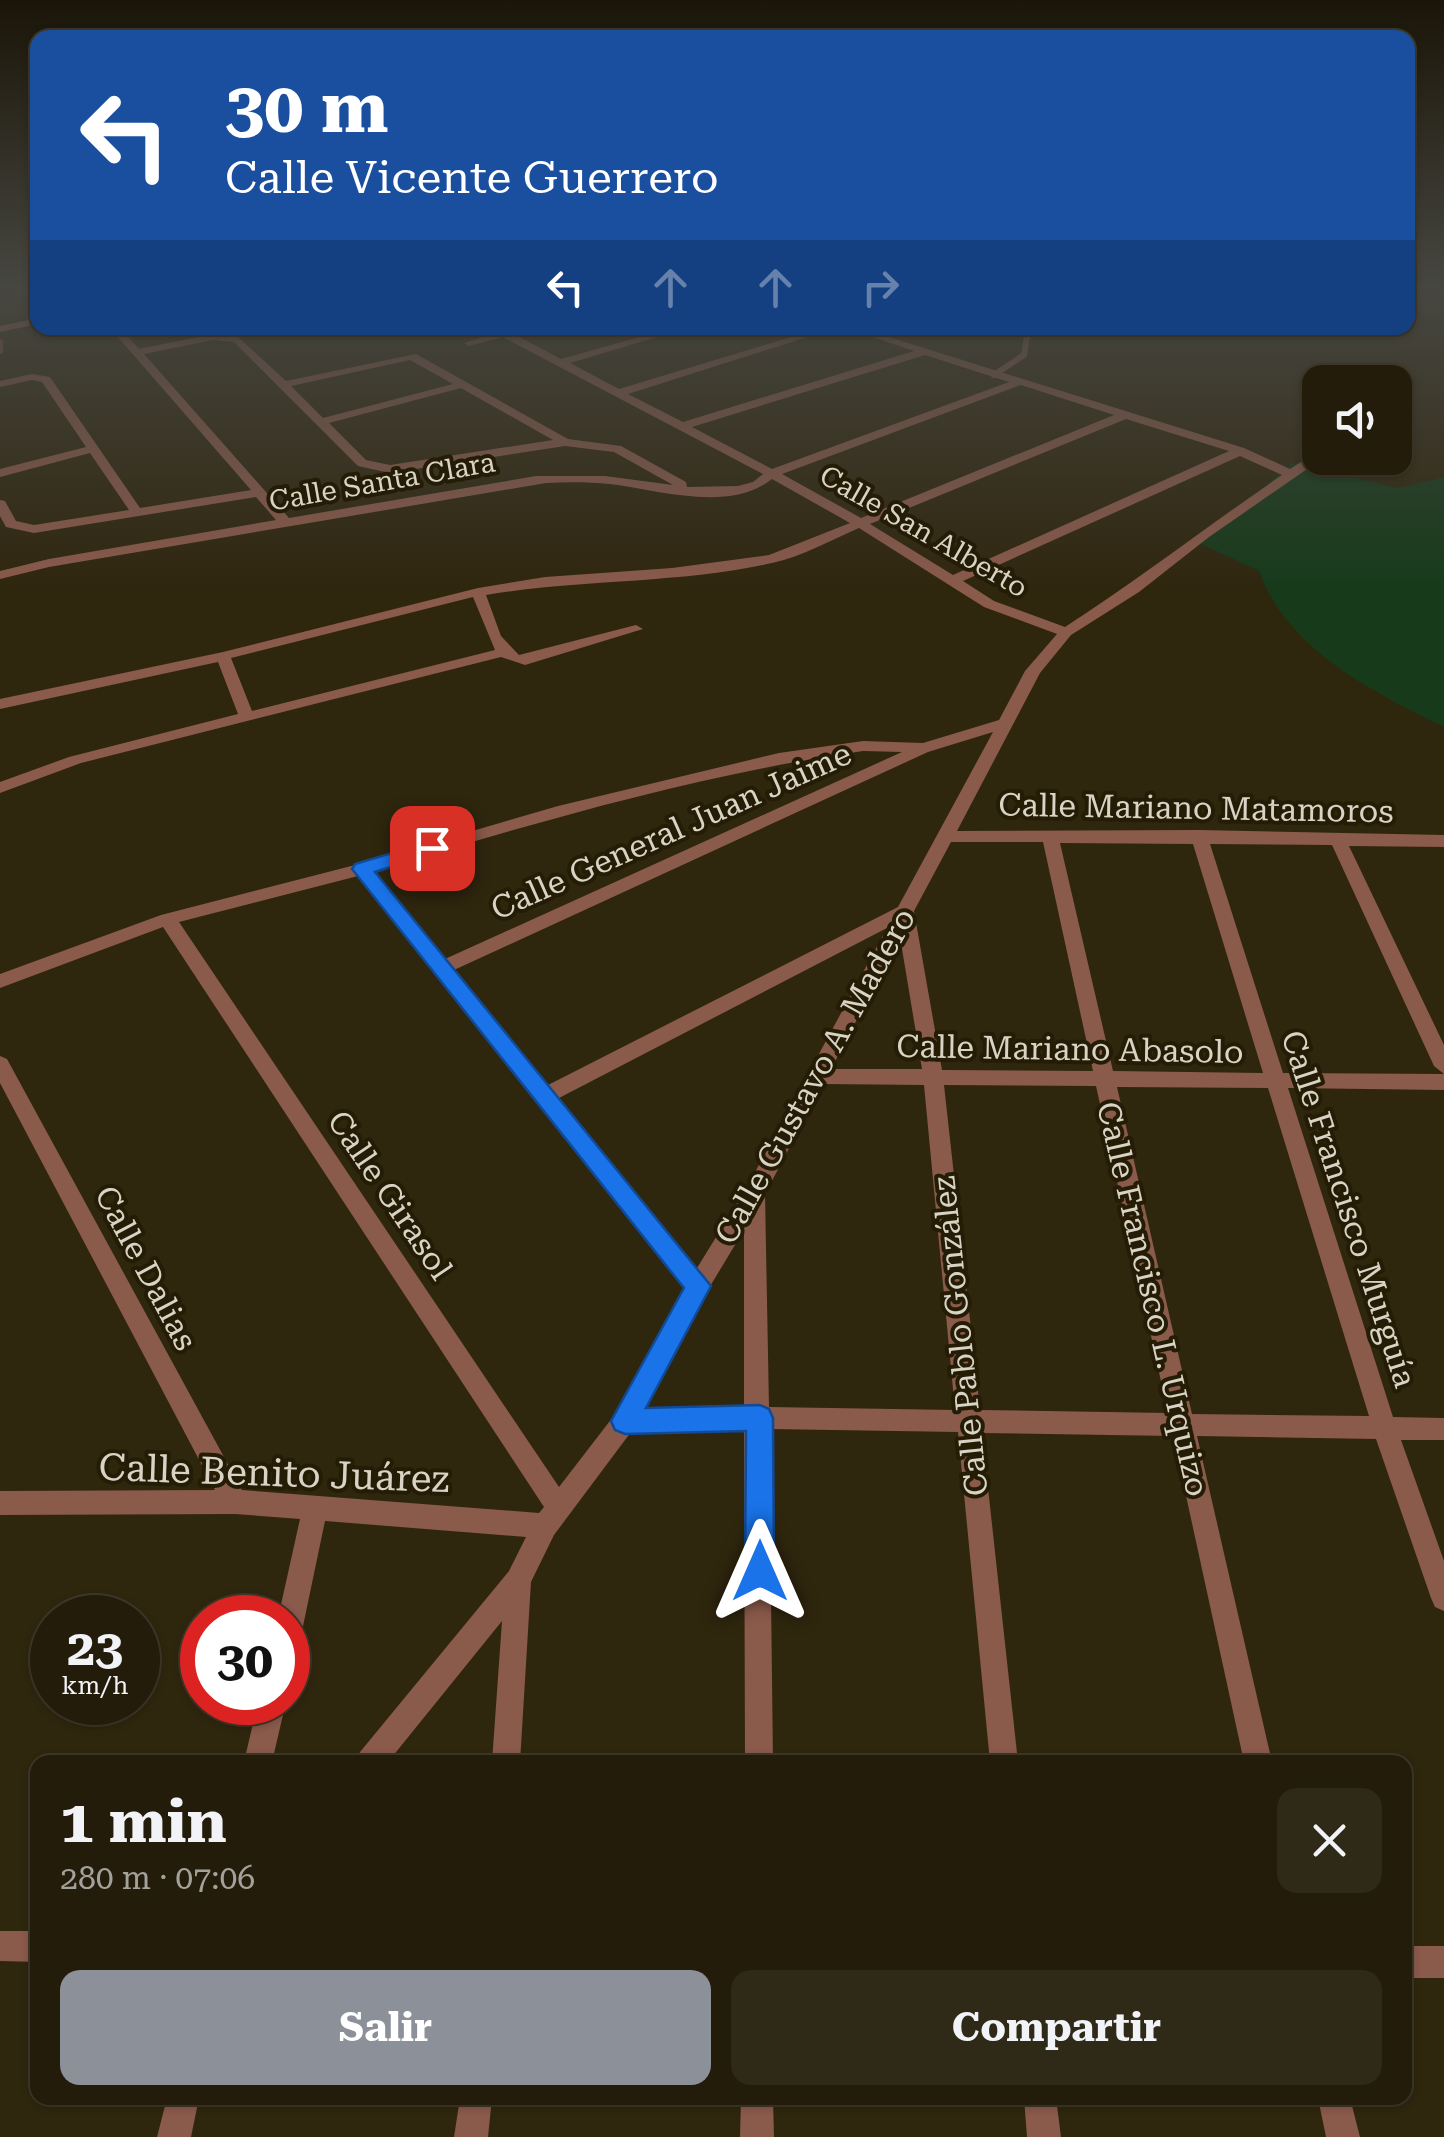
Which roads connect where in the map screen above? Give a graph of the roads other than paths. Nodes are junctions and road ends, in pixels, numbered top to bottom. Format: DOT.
graph roads {
  1 [pos="54,391"];
  2 [pos="172,391"];
  3 [pos="293,391"];
  4 [pos="438,391"];
  5 [pos="476,391"];
  6 [pos="609,391"];
  7 [pos="626,391"];
  8 [pos="799,391"];
  9 [pos="995,391"];
  10 [pos="1047,391"];
  11 [pos="615,394"];
  12 [pos="1125,415"];
  13 [pos="324,420"];
  14 [pos="680,428"];
  15 [pos="566,442"];
  16 [pos="91,449"];
  17 [pos="1240,451"];
  18 [pos="1302,465"];
  19 [pos="0,473"];
  20 [pos="1288,473"];
  21 [pos="770,474"];
  22 [pos="692,490"];
  23 [pos="258,493"];
  24 [pos="0,504"];
  25 [pos="138,514"];
  26 [pos="286,523"];
  27 [pos="863,524"];
  28 [pos="0,575"];
  29 [pos="952,582"];
  30 [pos="478,592"];
  31 [pos="636,628"];
  32 [pos="1066,632"];
  33 [pos="503,652"];
  34 [pos="223,656"];
  35 [pos="0,704"];
  36 [pos="247,717"];
  37 [pos="1002,724"];
  38 [pos="924,748"];
  39 [pos="0,788"];
  40 [pos="1050,835"];
  41 [pos="948,836"];
  42 [pos="1199,836"];
  43 [pos="1338,840"];
  44 [pos="1444,842"];
  45 [pos="362,869"];
  46 [pos="905,912"];
  47 [pos="166,919"];
  48 [pos="442,968"];
  49 [pos="0,981"];
  50 [pos="0,1064"];
  51 [pos="1444,1066"];
  52 [pos="933,1075"];
  53 [pos="815,1076"];
  54 [pos="1103,1080"];
  55 [pos="1444,1082"];
  56 [pos="1274,1083"];
  57 [pos="546,1096"];
  58 [pos="755,1193"];
  59 [pos="698,1286"];
  60 [pos="760,1418"];
  61 [pos="625,1421"];
  62 [pos="1180,1422"];
  63 [pos="969,1424"];
  64 [pos="1384,1426"];
  65 [pos="1444,1429"];
  66 [pos="235,1502"];
  67 [pos="0,1503"];
  68 [pos="315,1507"];
  69 [pos="552,1517"];
  70 [pos="518,1580"];
  71 [pos="296,1595"];
  72 [pos="1444,1598"];
  73 [pos="267,1725"];
  74 [pos="260,1755"];
  75 [pos="376,1755"];
  76 [pos="506,1755"];
  77 [pos="760,1755"];
  78 [pos="1003,1755"];
  79 [pos="1256,1755"];
  80 [pos="0,1946"];
  81 [pos="30,1948"];
  82 [pos="1412,1962"];
  83 [pos="1444,1962"];
  84 [pos="181,2105"];
  85 [pos="475,2105"];
  86 [pos="757,2105"];
  87 [pos="1041,2105"];
  88 [pos="1336,2105"];
  89 [pos="174,2137"];
  90 [pos="471,2137"];
  91 [pos="756,2137"];
  92 [pos="1044,2137"];
  93 [pos="1343,2137"];
  1 -- 16 [label="street"];
  2 -- 23 [label="street"];
  3 -- 13 [label="street"];
  4 -- 13 [label="street"];
  5 -- 15 [label="street"];
  6 -- 11 [label="street, Calle San Alberto"];
  7 -- 11 [label="street"];
  8 -- 14 [label="street"];
  9 -- 21 [label="street, Calle Santa Clara"];
  10 -- 12 [label="street"];
  11 -- 14 [label="street, Calle San Alberto"];
  12 -- 17 [label="street"];
  12 -- 27 [label="street"];
  13 -- 15 [label="street"];
  14 -- 21 [label="street, Calle San Alberto"];
  15 -- 22 [label="street"];
  16 -- 19 [label="street"];
  16 -- 25 [label="street"];
  17 -- 20 [label="street"];
  17 -- 29 [label="street"];
  18 -- 20 [label="street, Calle Gustavo A. Madero"];
  20 -- 32 [label="street, Calle Gustavo A. Madero"];
  21 -- 22 [label="street, Calle Santa Clara"];
  21 -- 27 [label="street, Calle San Alberto"];
  22 -- 26 [label="street, Calle Santa Clara"];
  23 -- 25 [label="street"];
  23 -- 26 [label="street"];
  24 -- 25 [label="street"];
  26 -- 28 [label="street, Calle Santa Clara"];
  27 -- 29 [label="street, Calle San Alberto"];
  27 -- 30 [label="street"];
  29 -- 32 [label="street, Calle San Alberto"];
  30 -- 33 [label="street"];
  30 -- 34 [label="street"];
  31 -- 33 [label="street"];
  32 -- 37 [label="street, Calle Gustavo A. Madero"];
  33 -- 36 [label="street"];
  34 -- 35 [label="street"];
  34 -- 36 [label="street"];
  36 -- 39 [label="street"];
  37 -- 38 [label="street"];
  37 -- 41 [label="street, Calle Gustavo A. Madero"];
  38 -- 45 [label="street"];
  38 -- 48 [label="street, Calle General Juan Jaime"];
  40 -- 41 [label="street, Calle Mariano Matamoros"];
  40 -- 42 [label="street, Calle Mariano Matamoros"];
  40 -- 54 [label="street, Calle Francisco L. Urquizo"];
  41 -- 46 [label="street, Calle Gustavo A. Madero"];
  42 -- 43 [label="street, Calle Mariano Matamoros"];
  42 -- 56 [label="street, Calle Francisco Murguía"];
  43 -- 44 [label="street, Calle Mariano Matamoros"];
  43 -- 51 [label="street"];
  45 -- 47 [label="street"];
  45 -- 48 [label="street"];
  46 -- 52 [label="street, Calle Pablo González"];
  46 -- 53 [label="street, Calle Gustavo A. Madero"];
  46 -- 57 [label="street"];
  47 -- 49 [label="street"];
  47 -- 69 [label="street, Calle Girasol"];
  48 -- 57 [label="street"];
  50 -- 66 [label="street, Calle Dalias"];
  52 -- 53 [label="street, Calle Mariano Abasolo"];
  52 -- 54 [label="street, Calle Mariano Abasolo"];
  52 -- 63 [label="street, Calle Pablo González"];
  53 -- 58 [label="street, Calle Gustavo A. Madero"];
  54 -- 56 [label="street, Calle Mariano Abasolo"];
  54 -- 62 [label="street, Calle Francisco L. Urquizo"];
  55 -- 56 [label="street, Calle Mariano Abasolo"];
  56 -- 64 [label="street, Calle Francisco Murguía"];
  57 -- 59 [label="street"];
  58 -- 59 [label="street, Calle Gustavo A. Madero"];
  58 -- 60 [label="street"];
  59 -- 61 [label="street, Calle Gustavo A. Madero"];
  60 -- 61 [label="street"];
  60 -- 63 [label="street"];
  60 -- 77 [label="street"];
  61 -- 69 [label="street, Calle Gustavo A. Madero"];
  62 -- 63 [label="street"];
  62 -- 64 [label="street"];
  62 -- 79 [label="street, Calle Francisco L. Urquizo"];
  63 -- 78 [label="street, Calle Pablo González"];
  64 -- 65 [label="street"];
  64 -- 72 [label="street, Calle Francisco Murguía"];
  66 -- 67 [label="street, Calle Benito Juárez"];
  66 -- 68 [label="street, Calle Benito Juárez"];
  68 -- 69 [label="street, Calle Benito Juárez"];
  68 -- 71 [label="street"];
  69 -- 70 [label="street, Calle Gustavo A. Madero"];
  70 -- 75 [label="street, Calle Gustavo A. Madero"];
  70 -- 76 [label="street"];
  73 -- 74 [label="street"];
  80 -- 81 [label="street"];
  82 -- 83 [label="street"];
  84 -- 89 [label="street"];
  85 -- 90 [label="street"];
  86 -- 91 [label="street"];
  87 -- 92 [label="street"];
  88 -- 93 [label="street"];
}
